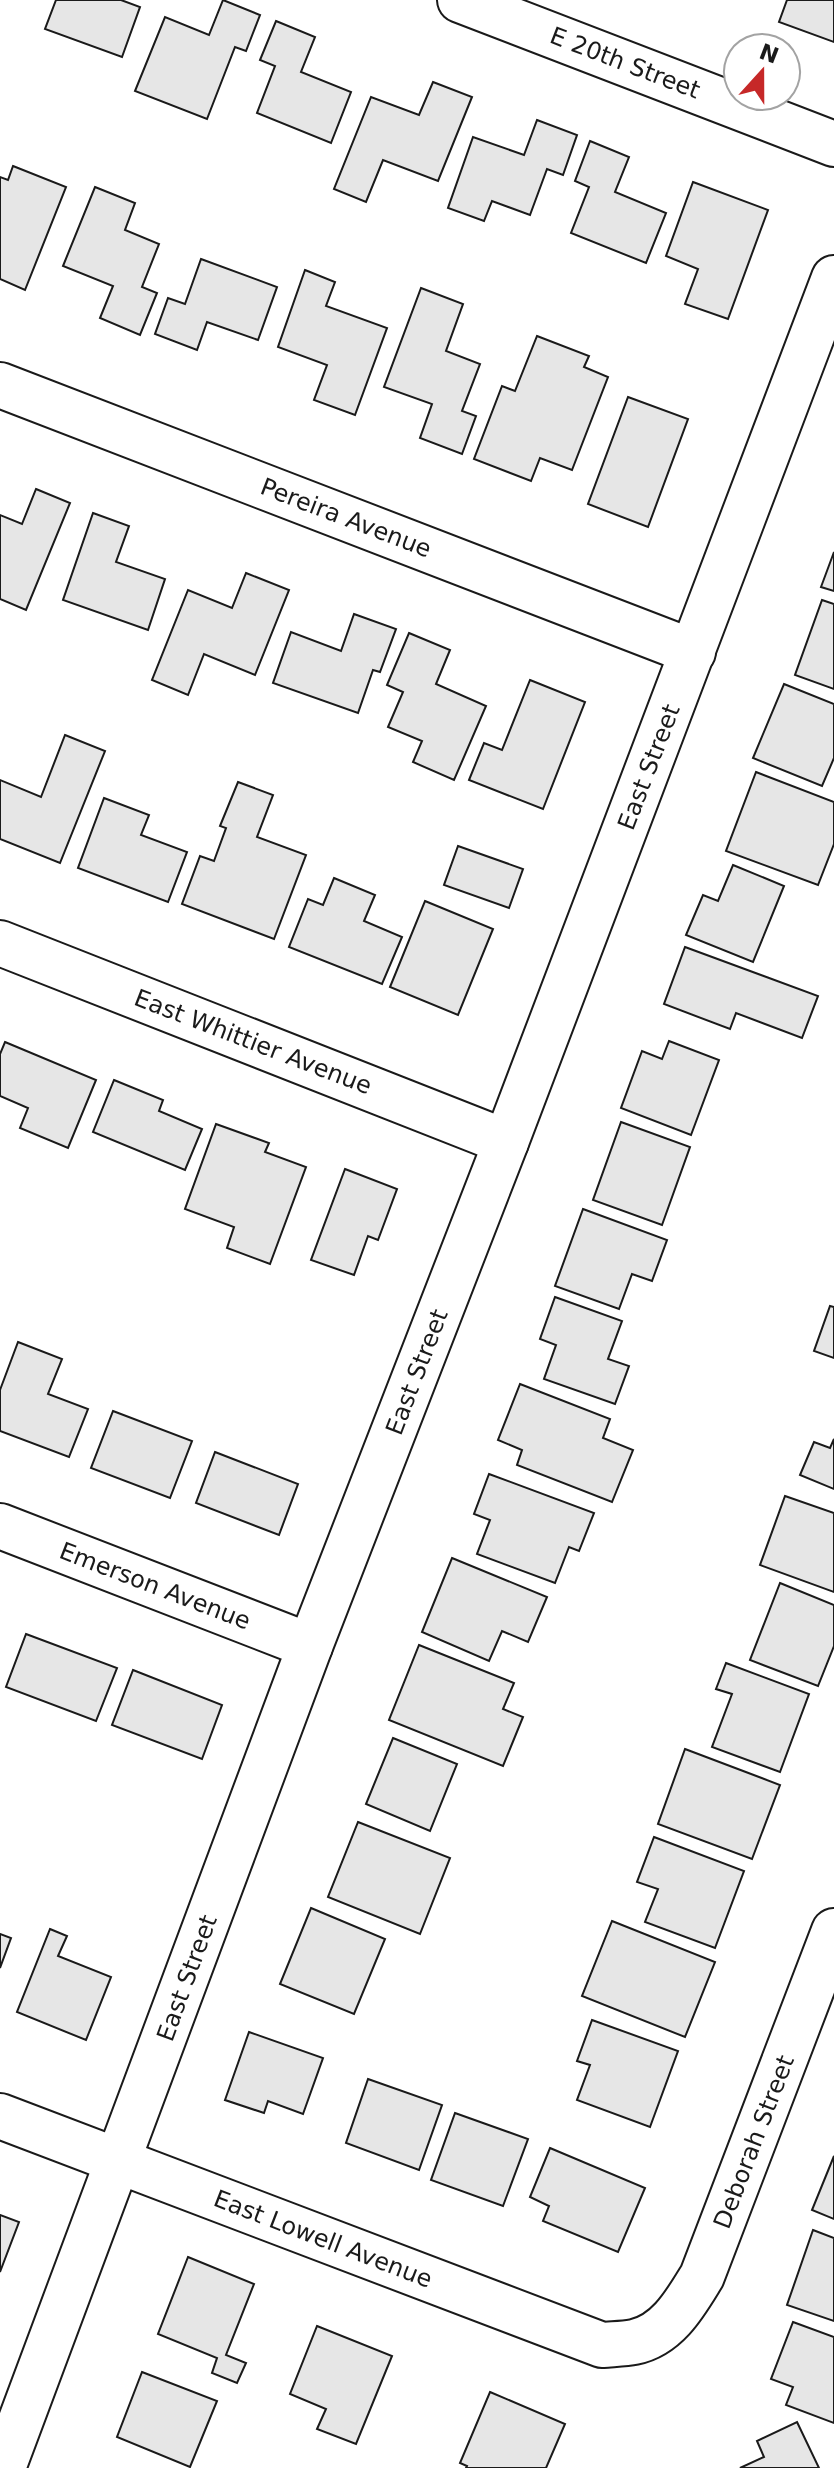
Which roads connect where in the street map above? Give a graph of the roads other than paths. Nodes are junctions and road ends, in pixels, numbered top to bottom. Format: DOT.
graph roads {
  1 [pos="460,0"];
  2 [pos="834,144"];
  3 [pos="834,278"];
  4 [pos="0,385"];
  5 [pos="693,652"];
  6 [pos="0,943"];
  7 [pos="506,1142"];
  8 [pos="0,1526"];
  9 [pos="310,1646"];
  10 [pos="834,1931"];
  11 [pos="0,2116"];
  12 [pos="119,2162"];
  13 [pos="649,2336"];
  14 [pos="3,2468"];
  1 -- 2 [label="street, E 20th Street"];
  3 -- 5 [label="street, East Street"];
  4 -- 5 [label="street, Pereira Avenue"];
  5 -- 7 [label="street, East Street"];
  6 -- 7 [label="street, East Whittier Avenue"];
  7 -- 9 [label="street, East Street"];
  8 -- 9 [label="street, Emerson Avenue"];
  9 -- 12 [label="street, East Street"];
  10 -- 13 [label="street, Deborah Street"];
  11 -- 12 [label="street, East Lowell Avenue"];
  12 -- 13 [label="street, East Lowell Avenue"];
  12 -- 14 [label="street, East Street"];
}
